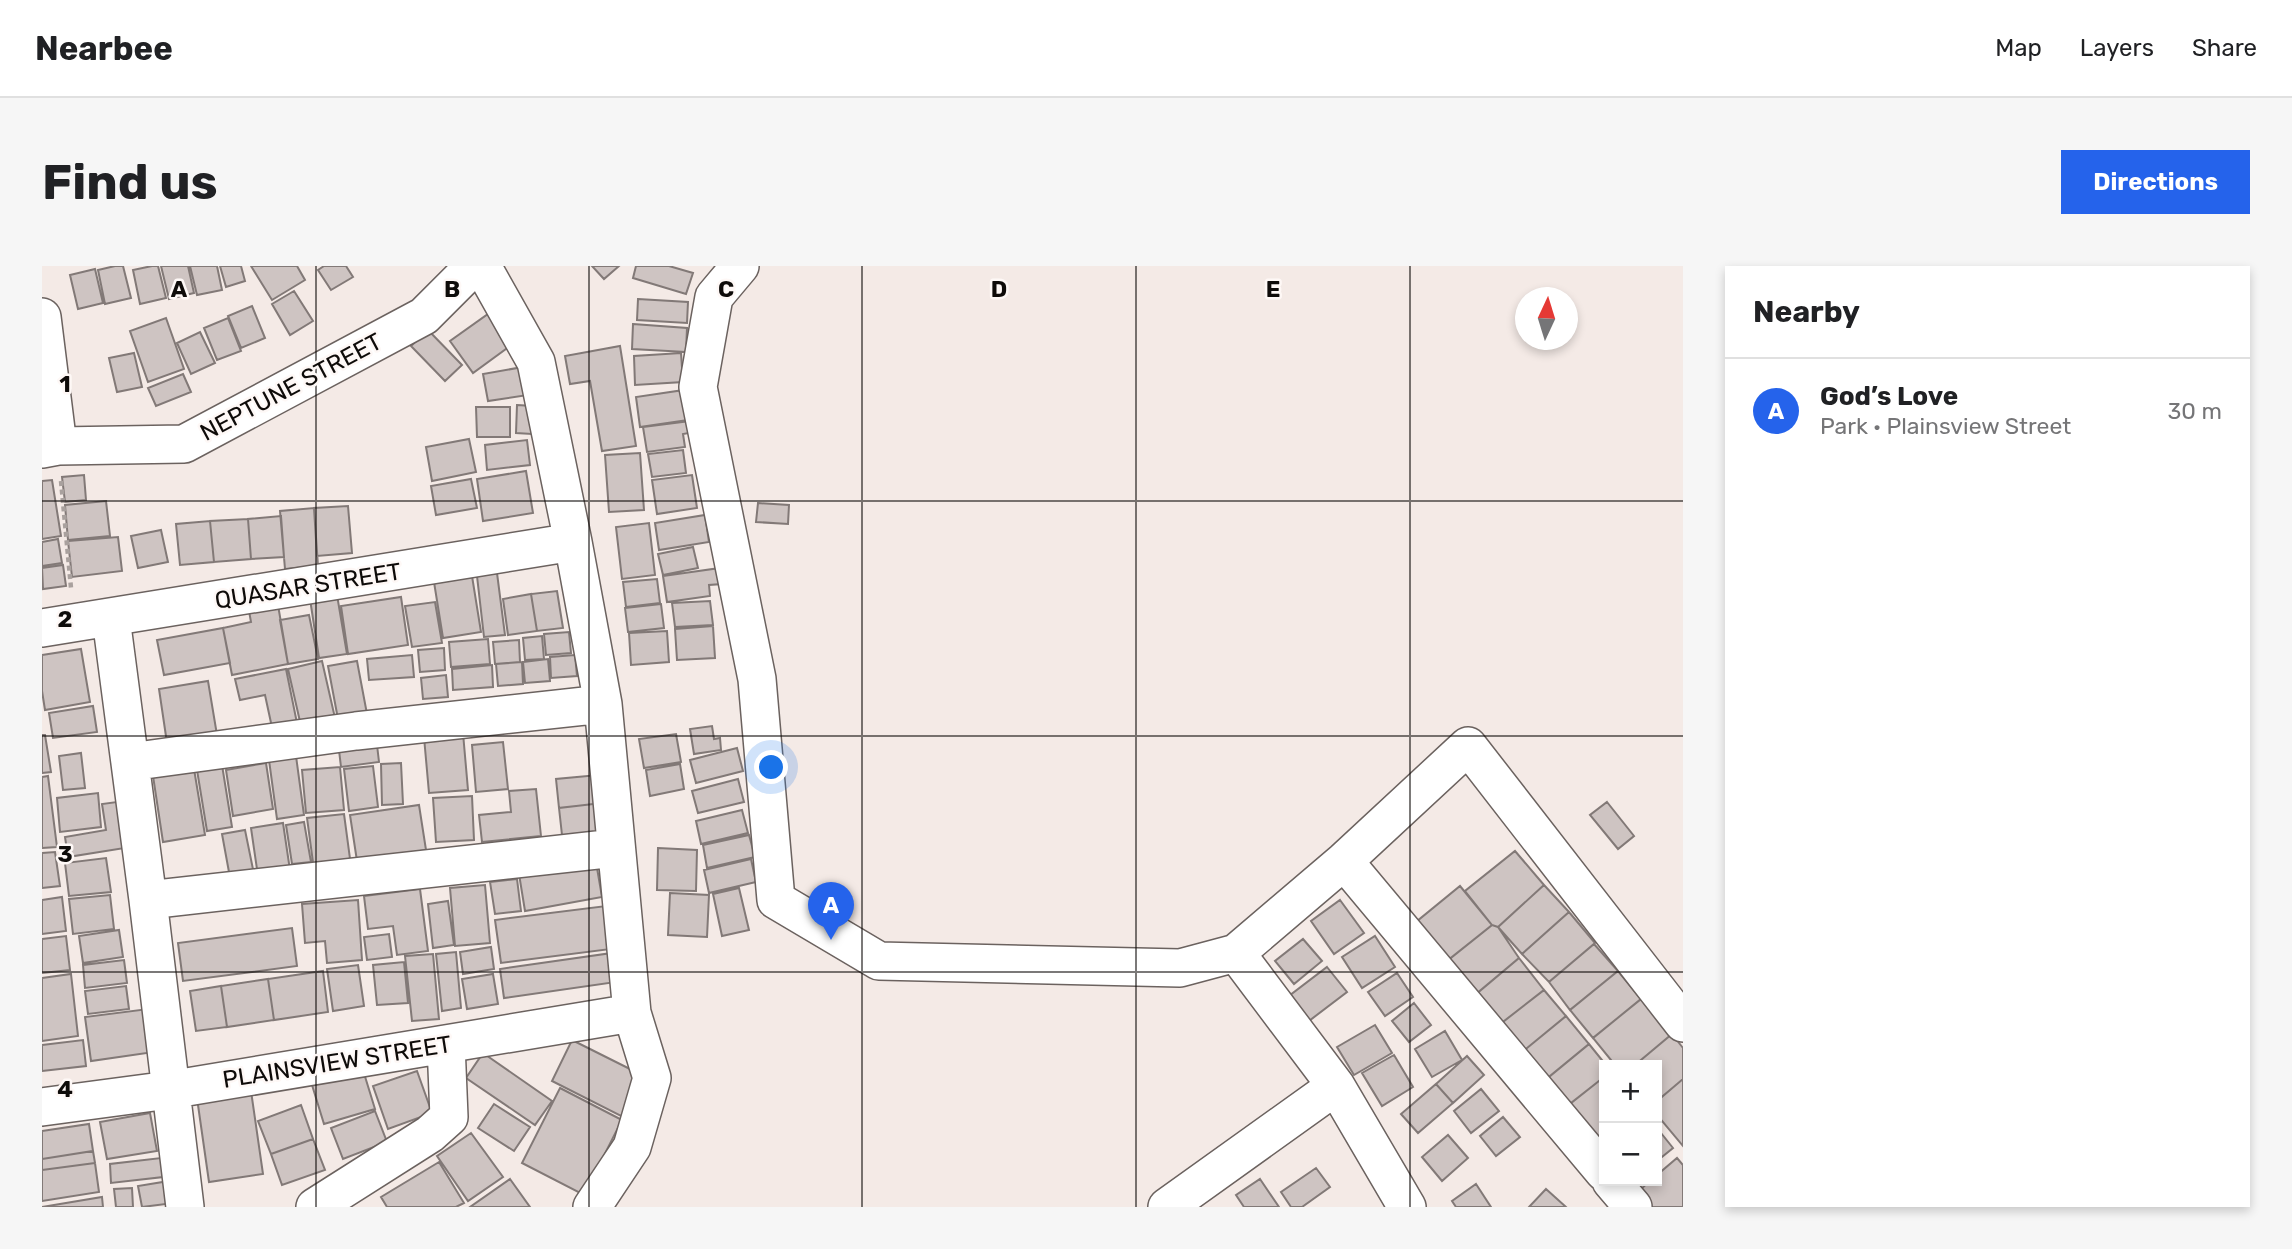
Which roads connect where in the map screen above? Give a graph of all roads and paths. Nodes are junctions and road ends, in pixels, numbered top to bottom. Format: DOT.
graph roads {
  1 [pos="474,266"];
  2 [pos="482,266"];
  3 [pos="740,266"];
  4 [pos="42,317"];
  5 [pos="50,448"];
  6 [pos="573,542"];
  7 [pos="111,618"];
  8 [pos="58,626"];
  9 [pos="603,704"];
  10 [pos="130,762"];
  11 [pos="615,848"];
  12 [pos="1344,861"];
  13 [pos="148,900"];
  14 [pos="1236,953"];
  15 [pos="632,1013"];
  16 [pos="1683,1023"];
  17 [pos="446,1044"];
  18 [pos="1336,1086"];
  19 [pos="169,1090"];
  20 [pos="42,1107"];
  21 [pos="1599,1166"];
  22 [pos="1615,1186"];
  23 [pos="1204,1194"];
  24 [pos="185,1207"];
  25 [pos="315,1207"];
  26 [pos="592,1207"];
  27 [pos="1167,1207"];
  28 [pos="1407,1207"];
  29 [pos="1633,1207"];
  1 -- 5 [label="street, NEPTUNE STREET"];
  2 -- 6 [label="street"];
  3 -- 14 [label="street"];
  4 -- 5 [label="street"];
  5 -- 8 [label="path"];
  6 -- 7 [label="street, QUASAR STREET"];
  6 -- 9 [label="street"];
  7 -- 8 [label="street, QUASAR STREET"];
  7 -- 10 [label="street"];
  9 -- 10 [label="street"];
  9 -- 11 [label="street"];
  10 -- 13 [label="street"];
  11 -- 13 [label="street"];
  11 -- 15 [label="street"];
  12 -- 14 [label="street"];
  12 -- 16 [label="street"];
  12 -- 21 [label="street"];
  13 -- 19 [label="street"];
  14 -- 18 [label="street"];
  15 -- 17 [label="street, PLAINSVIEW STREET"];
  15 -- 26 [label="street"];
  17 -- 19 [label="street, PLAINSVIEW STREET"];
  17 -- 25 [label="street"];
  18 -- 23 [label="street"];
  18 -- 28 [label="street"];
  19 -- 20 [label="street, PLAINSVIEW STREET"];
  19 -- 24 [label="street"];
  22 -- 29 [label="street"];
  23 -- 27 [label="street"];
}
